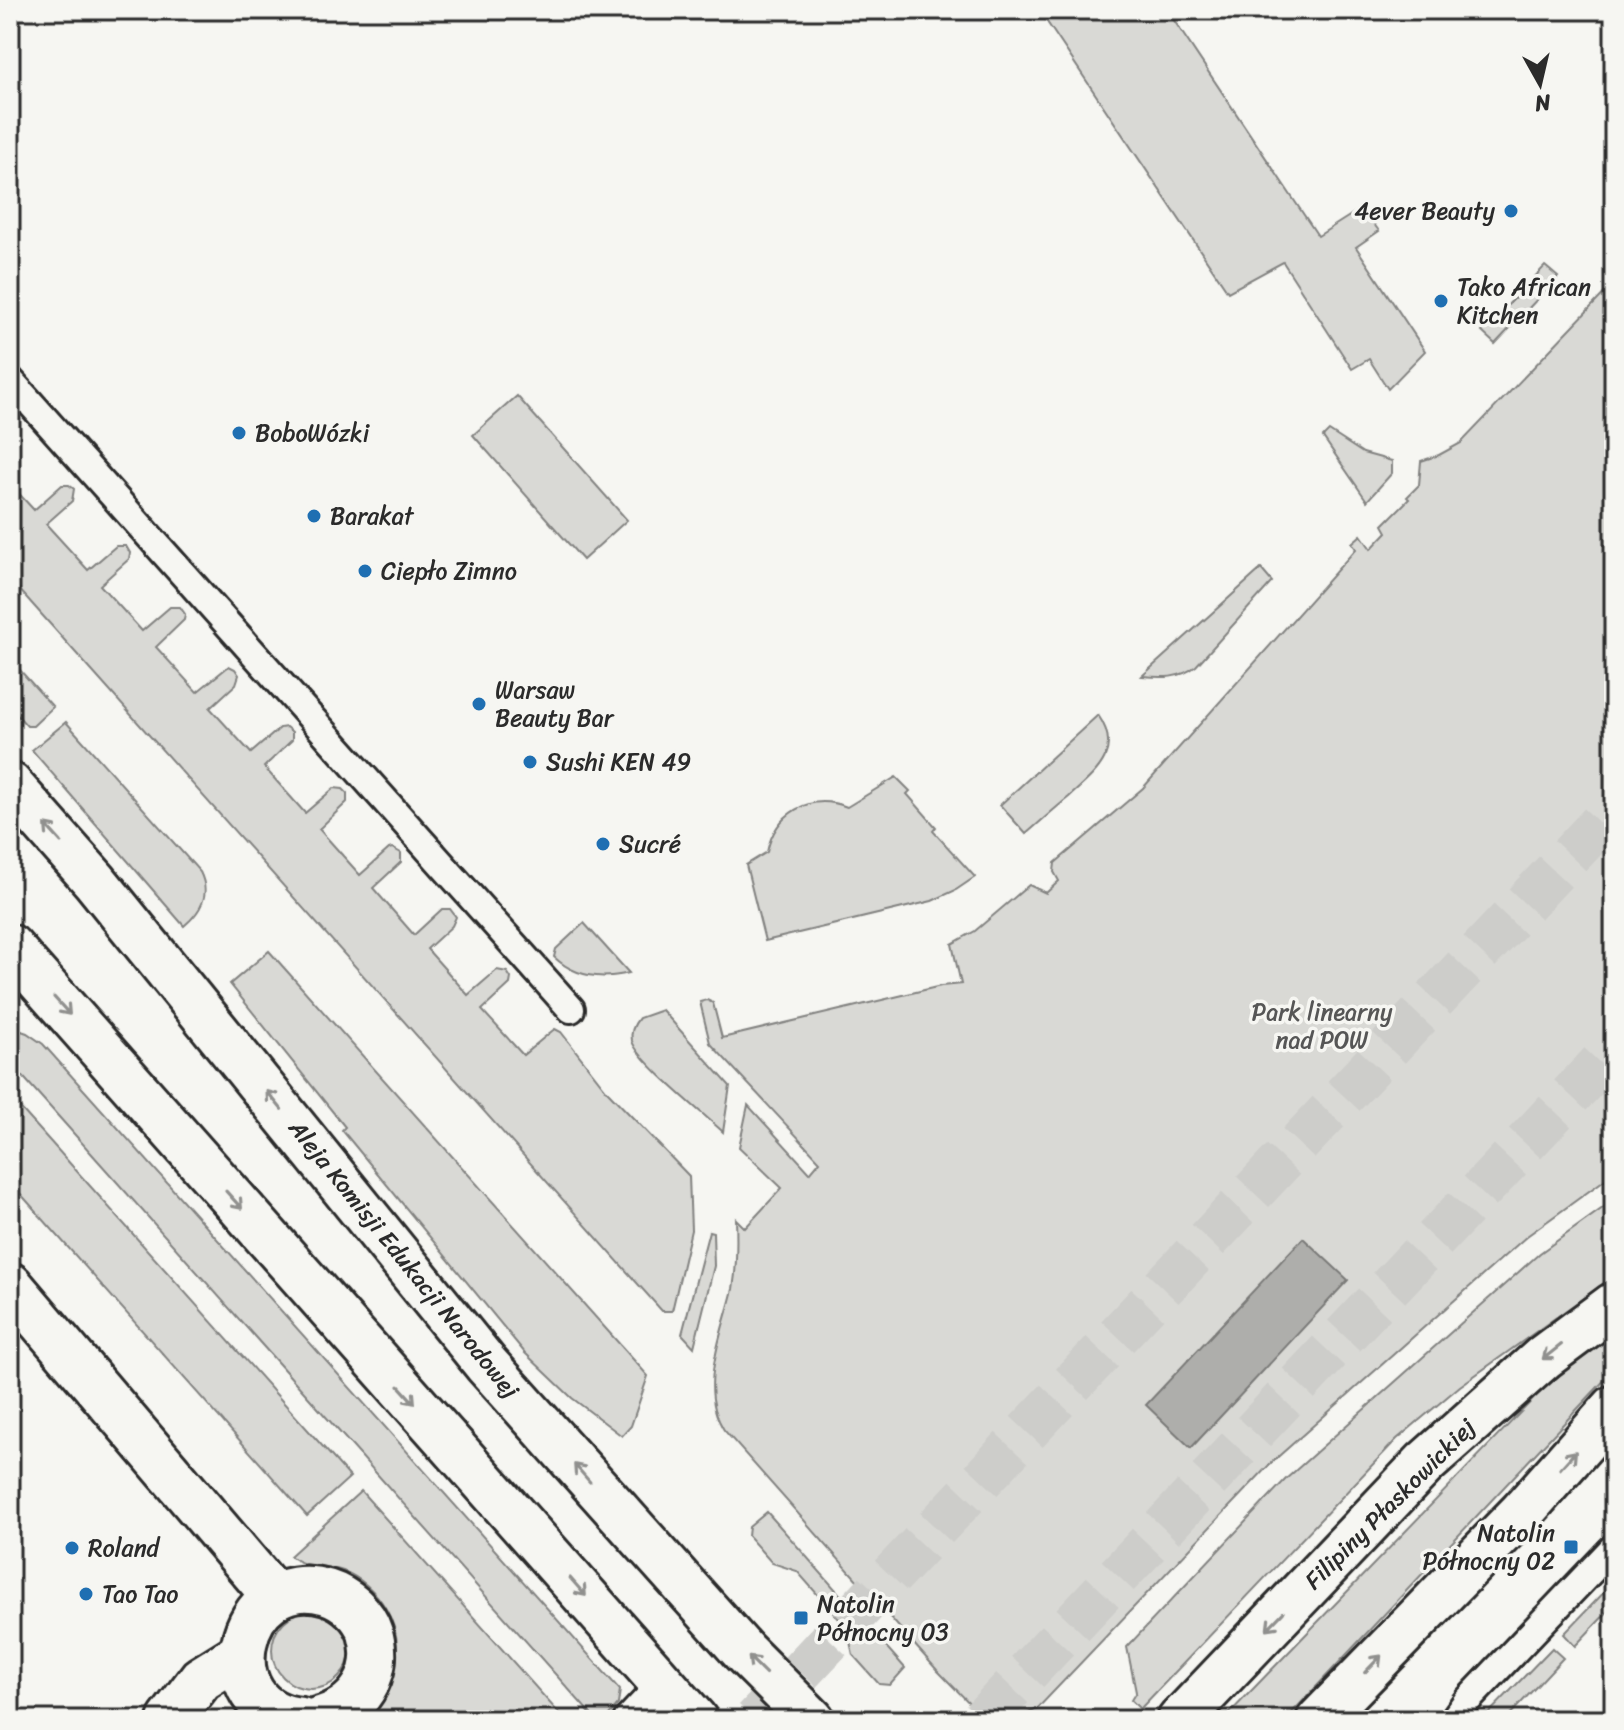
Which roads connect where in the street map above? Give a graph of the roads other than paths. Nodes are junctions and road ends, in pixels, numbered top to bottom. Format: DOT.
graph roads {
  1 [pos="10,380"];
  2 [pos="10,785"];
  3 [pos="15,961"];
  4 [pos="571,1009"];
  5 [pos="10,1285"];
  6 [pos="1614,1305"];
  7 [pos="1614,1408"];
  8 [pos="1614,1547"];
  9 [pos="275,1597"];
  10 [pos="241,1654"];
  11 [pos="662,1683"];
  12 [pos="170,1720"];
  13 [pos="301,1720"];
  14 [pos="317,1720"];
  15 [pos="627,1720"];
  16 [pos="695,1720"];
  17 [pos="812,1720"];
  18 [pos="1180,1720"];
  19 [pos="1319,1720"];
  20 [pos="1453,1720"];
  1 -- 4 [label="lane"];
  17 -- 2 [label="street, Aleja Komisji Edukacji Narodowej, one-way"];
  3 -- 11 [label="street, one-way"];
  5 -- 9 [label="street"];
  6 -- 18 [label="street, Filipiny Płaskowickiej, one-way"];
  19 -- 7 [label="street, one-way"];
  8 -- 20 [label="lane"];
  9 -- 10 [label="street"];
  9 -- 14 [label="street"];
  10 -- 12 [label="street"];
  10 -- 13 [label="street"];
  11 -- 15 [label="lane"];
  11 -- 16 [label="street"];
}
